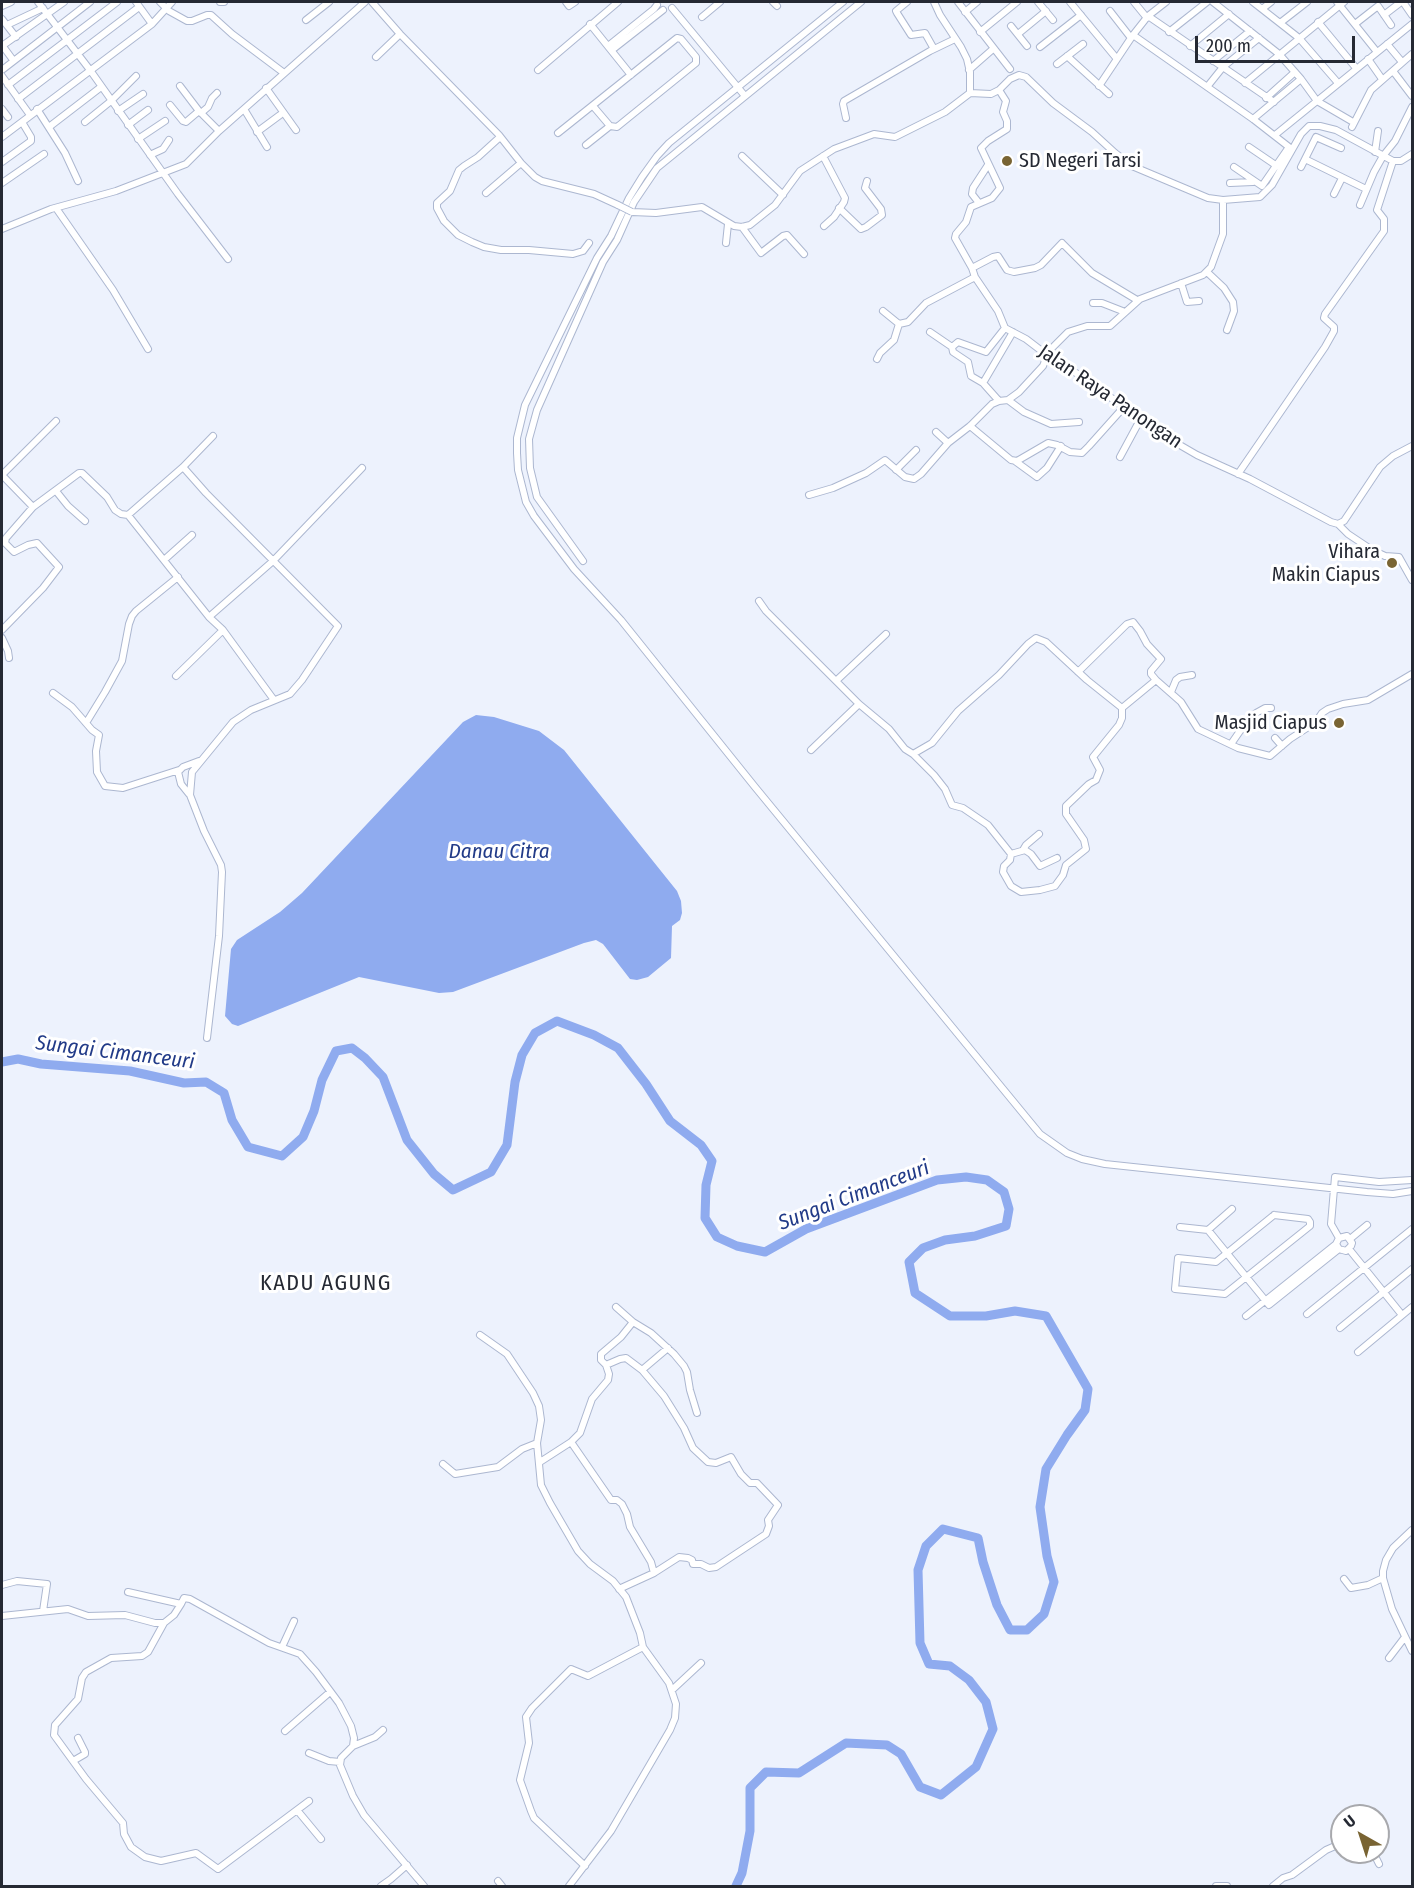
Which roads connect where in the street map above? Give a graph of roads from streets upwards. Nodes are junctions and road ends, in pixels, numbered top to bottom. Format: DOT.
graph roads {
  1 [pos="38,2"];
  2 [pos="64,2"];
  3 [pos="90,2"];
  4 [pos="117,2"];
  5 [pos="160,2"];
  6 [pos="172,2"];
  7 [pos="329,2"];
  8 [pos="365,2"];
  9 [pos="372,2"];
  10 [pos="566,2"];
  11 [pos="575,2"];
  12 [pos="618,2"];
  13 [pos="720,2"];
  14 [pos="843,2"];
  15 [pos="861,2"];
  16 [pos="907,2"];
  17 [pos="934,2"];
  18 [pos="958,2"];
  19 [pos="977,2"];
  20 [pos="1017,2"];
  21 [pos="1038,2"];
  22 [pos="1070,2"];
  23 [pos="1134,2"];
  24 [pos="1166,2"];
  25 [pos="1207,2"];
  26 [pos="1213,2"];
  27 [pos="1253,2"];
  28 [pos="1271,2"];
  29 [pos="1307,2"];
  30 [pos="1402,2"];
  31 [pos="656,3"];
  32 [pos="1340,3"];
  33 [pos="137,4"];
  34 [pos="1380,4"];
  35 [pos="674,5"];
  36 [pos="166,9"];
  37 [pos="1262,9"];
  38 [pos="663,10"];
  39 [pos="45,11"];
  40 [pos="1046,11"];
  41 [pos="1110,11"];
  42 [pos="965,12"];
  43 [pos="1229,14"];
  44 [pos="1081,15"];
  45 [pos="1384,15"];
  46 [pos="1413,15"];
  47 [pos="702,17"];
  48 [pos="1148,17"];
  49 [pos="2,19"];
  50 [pos="306,20"];
  51 [pos="1053,20"];
  52 [pos="1318,22"];
  53 [pos="1280,23"];
  54 [pos="152,24"];
  55 [pos="590,24"];
  56 [pos="1355,24"];
  57 [pos="1391,24"];
  58 [pos="1413,24"];
  59 [pos="7,25"];
  60 [pos="1011,26"];
  61 [pos="57,27"];
  62 [pos="1250,31"];
  63 [pos="980,32"];
  64 [pos="1170,32"];
  65 [pos="400,34"];
  66 [pos="1018,34"];
  67 [pos="16,37"];
  68 [pos="1132,37"];
  69 [pos="1259,38"];
  70 [pos="1299,38"];
  71 [pos="955,39"];
  72 [pos="66,40"];
  73 [pos="1083,44"];
  74 [pos="1387,44"];
  75 [pos="2,45"];
  76 [pos="1027,46"];
  77 [pos="1190,46"];
  78 [pos="1040,47"];
  79 [pos="610,48"];
  80 [pos="934,49"];
  81 [pos="993,49"];
  82 [pos="1377,52"];
  83 [pos="1279,54"];
  84 [pos="1413,54"];
  85 [pos="77,55"];
  86 [pos="1067,56"];
  87 [pos="376,57"];
  88 [pos="1368,59"];
  89 [pos="13,60"];
  90 [pos="1117,60"];
  91 [pos="1213,61"];
  92 [pos="1402,62"];
  93 [pos="1057,64"];
  94 [pos="1223,67"];
  95 [pos="1356,68"];
  96 [pos="1010,69"];
  97 [pos="2,70"];
  98 [pos="90,70"];
  99 [pos="538,70"];
  100 [pos="969,70"];
  101 [pos="1393,71"];
  102 [pos="1294,72"];
  103 [pos="284,73"];
  104 [pos="631,75"];
  105 [pos="2,76"];
  106 [pos="136,76"];
  107 [pos="1301,79"];
  108 [pos="1382,79"];
  109 [pos="1245,83"];
  110 [pos="1338,83"];
  111 [pos="8,85"];
  112 [pos="180,86"];
  113 [pos="1099,86"];
  114 [pos="101,87"];
  115 [pos="737,87"];
  116 [pos="1207,87"];
  117 [pos="266,88"];
  118 [pos="999,90"];
  119 [pos="1411,91"];
  120 [pos="217,93"];
  121 [pos="970,93"];
  122 [pos="143,94"];
  123 [pos="1109,94"];
  124 [pos="1357,95"];
  125 [pos="745,96"];
  126 [pos="1266,98"];
  127 [pos="1366,98"];
  128 [pos="18,99"];
  129 [pos="111,101"];
  130 [pos="1317,101"];
  131 [pos="1274,102"];
  132 [pos="170,105"];
  133 [pos="594,106"];
  134 [pos="1413,107"];
  135 [pos="37,109"];
  136 [pos="244,109"];
  137 [pos="2,110"];
  138 [pos="148,110"];
  139 [pos="118,111"];
  140 [pos="200,112"];
  141 [pos="30,115"];
  142 [pos="280,115"];
  143 [pos="8,117"];
  144 [pos="846,118"];
  145 [pos="1253,119"];
  146 [pos="165,121"];
  147 [pos="22,122"];
  148 [pos="85,122"];
  149 [pos="128,125"];
  150 [pos="610,126"];
  151 [pos="49,127"];
  152 [pos="296,130"];
  153 [pos="219,131"];
  154 [pos="1378,131"];
  155 [pos="256,132"];
  156 [pos="558,133"];
  157 [pos="1275,135"];
  158 [pos="2,137"];
  159 [pos="500,137"];
  160 [pos="138,139"];
  161 [pos="169,140"];
  162 [pos="586,145"];
  163 [pos="267,147"];
  164 [pos="1249,147"];
  165 [pos="1341,148"];
  166 [pos="1375,152"];
  167 [pos="44,154"];
  168 [pos="1413,154"];
  169 [pos="150,155"];
  170 [pos="742,156"];
  171 [pos="823,156"];
  172 [pos="1383,156"];
  173 [pos="1305,159"];
  174 [pos="1393,161"];
  175 [pos="2,162"];
  176 [pos="521,163"];
  177 [pos="988,165"];
  178 [pos="1277,166"];
  179 [pos="1234,167"];
  180 [pos="1301,167"];
  181 [pos="164,172"];
  182 [pos="1342,178"];
  183 [pos="78,181"];
  184 [pos="867,181"];
  185 [pos="1254,182"];
  186 [pos="2,183"];
  187 [pos="1230,183"];
  188 [pos="1366,189"];
  189 [pos="486,193"];
  190 [pos="783,195"];
  191 [pos="1334,195"];
  192 [pos="1223,200"];
  193 [pos="979,203"];
  194 [pos="1360,205"];
  195 [pos="56,208"];
  196 [pos="839,208"];
  197 [pos="728,224"];
  198 [pos="824,226"];
  199 [pos="742,227"];
  200 [pos="2,229"];
  201 [pos="589,243"];
  202 [pos="726,243"];
  203 [pos="804,254"];
  204 [pos="228,259"];
  205 [pos="972,268"];
  206 [pos="1207,272"];
  207 [pos="975,277"];
  208 [pos="1181,283"];
  209 [pos="1137,300"];
  210 [pos="1199,301"];
  211 [pos="1093,303"];
  212 [pos="883,311"];
  213 [pos="1125,312"];
  214 [pos="899,324"];
  215 [pos="1005,328"];
  216 [pos="1227,330"];
  217 [pos="930,332"];
  218 [pos="1013,332"];
  219 [pos="952,346"];
  220 [pos="148,349"];
  221 [pos="1047,355"];
  222 [pos="877,359"];
  223 [pos="983,383"];
  224 [pos="1008,400"];
  225 [pos="999,401"];
  226 [pos="1123,408"];
  227 [pos="1140,420"];
  228 [pos="56,421"];
  229 [pos="1079,422"];
  230 [pos="970,426"];
  231 [pos="936,432"];
  232 [pos="213,436"];
  233 [pos="948,443"];
  234 [pos="1061,446"];
  235 [pos="1413,446"];
  236 [pos="916,450"];
  237 [pos="1120,457"];
  238 [pos="1015,461"];
  239 [pos="183,467"];
  240 [pos="362,468"];
  241 [pos="896,470"];
  242 [pos="1238,474"];
  243 [pos="2,475"];
  244 [pos="56,491"];
  245 [pos="809,495"];
  246 [pos="33,507"];
  247 [pos="546,511"];
  248 [pos="128,515"];
  249 [pos="537,519"];
  250 [pos="85,521"];
  251 [pos="1338,524"];
  252 [pos="192,535"];
  253 [pos="164,560"];
  254 [pos="273,561"];
  255 [pos="583,561"];
  256 [pos="178,577"];
  257 [pos="1413,580"];
  258 [pos="759,601"];
  259 [pos="209,617"];
  260 [pos="2,630"];
  261 [pos="223,630"];
  262 [pos="886,634"];
  263 [pos="2,638"];
  264 [pos="9,658"];
  265 [pos="1078,672"];
  266 [pos="1413,674"];
  267 [pos="1192,675"];
  268 [pos="176,676"];
  269 [pos="837,680"];
  270 [pos="1156,680"];
  271 [pos="1171,692"];
  272 [pos="53,693"];
  273 [pos="274,700"];
  274 [pos="859,704"];
  275 [pos="1122,708"];
  276 [pos="1271,708"];
  277 [pos="86,723"];
  278 [pos="1275,738"];
  279 [pos="1232,744"];
  280 [pos="1282,746"];
  281 [pos="811,750"];
  282 [pos="913,754"];
  283 [pos="201,760"];
  284 [pos="179,770"];
  285 [pos="190,795"];
  286 [pos="1039,834"];
  287 [pos="1023,850"];
  288 [pos="1011,854"];
  289 [pos="1057,858"];
  290 [pos="207,1038"];
  291 [pos="1413,1180"];
  292 [pos="1334,1189"];
  293 [pos="1413,1191"];
  294 [pos="1232,1209"];
  295 [pos="1367,1225"];
  296 [pos="1180,1227"];
  297 [pos="1413,1229"];
  298 [pos="1208,1230"];
  299 [pos="1350,1239"];
  300 [pos="1338,1244"];
  301 [pos="1349,1249"];
  302 [pos="1227,1253"];
  303 [pos="1364,1268"];
  304 [pos="1413,1269"];
  305 [pos="1246,1277"];
  306 [pos="1384,1292"];
  307 [pos="1266,1301"];
  308 [pos="616,1307"];
  309 [pos="1413,1307"];
  310 [pos="1307,1314"];
  311 [pos="1402,1316"];
  312 [pos="1246,1317"];
  313 [pos="633,1322"];
  314 [pos="1340,1328"];
  315 [pos="480,1335"];
  316 [pos="668,1348"];
  317 [pos="1358,1352"];
  318 [pos="606,1365"];
  319 [pos="642,1370"];
  320 [pos="697,1413"];
  321 [pos="571,1442"];
  322 [pos="537,1443"];
  323 [pos="540,1462"];
  324 [pos="443,1464"];
  325 [pos="1413,1530"];
  326 [pos="654,1573"];
  327 [pos="1383,1578"];
  328 [pos="1344,1579"];
  329 [pos="2,1585"];
  330 [pos="619,1589"];
  331 [pos="128,1592"];
  332 [pos="180,1604"];
  333 [pos="43,1611"];
  334 [pos="2,1616"];
  335 [pos="294,1621"];
  336 [pos="164,1623"];
  337 [pos="1405,1637"];
  338 [pos="282,1647"];
  339 [pos="643,1647"];
  340 [pos="1413,1651"];
  341 [pos="1389,1658"];
  342 [pos="701,1663"];
  343 [pos="672,1690"];
  344 [pos="330,1692"];
  345 [pos="383,1730"];
  346 [pos="285,1731"];
  347 [pos="78,1737"];
  348 [pos="353,1746"];
  349 [pos="309,1753"];
  350 [pos="73,1761"];
  351 [pos="340,1762"];
  352 [pos="309,1800"];
  353 [pos="297,1810"];
  354 [pos="321,1839"];
  355 [pos="1330,1848"];
  356 [pos="407,1865"];
  357 [pos="585,1866"];
  358 [pos="381,1887"];
  359 [pos="424,1887"];
  360 [pos="569,1887"];
  361 [pos="1216,1887"];
  362 [pos="1227,1887"];
  363 [pos="1273,1887"];
  1 -- 39 [label="street"];
  2 -- 39 [label="street"];
  3 -- 61 [label="street"];
  4 -- 72 [label="street"];
  5 -- 36 [label="street"];
  6 -- 36 [label="street"];
  7 -- 50 [label="street"];
  8 -- 103 [label="street"];
  9 -- 65 [label="street"];
  10 -- 11 [label="street"];
  12 -- 55 [label="street"];
  13 -- 47 [label="street"];
  14 -- 115 [label="street"];
  15 -- 125 [label="street"];
  16 -- 80 [label="street"];
  17 -- 71 [label="street"];
  18 -- 42 [label="street"];
  19 -- 42 [label="street"];
  20 -- 63 [label="street"];
  21 -- 40 [label="street"];
  22 -- 44 [label="street"];
  23 -- 48 [label="street"];
  24 -- 48 [label="street"];
  25 -- 64 [label="street"];
  26 -- 43 [label="street"];
  27 -- 37 [label="street"];
  28 -- 37 [label="street"];
  29 -- 53 [label="street"];
  30 -- 45 [label="street"];
  30 -- 46 [label="street"];
  31 -- 38 [label="street"];
  31 -- 79 [label="street"];
  32 -- 52 [label="street"];
  32 -- 56 [label="street"];
  33 -- 54 [label="street"];
  33 -- 85 [label="street"];
  34 -- 45 [label="street"];
  34 -- 56 [label="street"];
  35 -- 38 [label="street"];
  35 -- 115 [label="street"];
  36 -- 54 [label="street"];
  36 -- 103 [label="street"];
  37 -- 53 [label="street"];
  38 -- 79 [label="street"];
  39 -- 59 [label="street"];
  39 -- 61 [label="street"];
  39 -- 67 [label="street"];
  40 -- 51 [label="street"];
  40 -- 66 [label="street"];
  41 -- 68 [label="street"];
  42 -- 63 [label="street"];
  43 -- 62 [label="street"];
  43 -- 77 [label="street"];
  44 -- 78 [label="street"];
  44 -- 90 [label="street"];
  45 -- 57 [label="street"];
  48 -- 64 [label="street"];
  48 -- 68 [label="street"];
  49 -- 59 [label="street"];
  52 -- 70 [label="street"];
  52 -- 95 [label="street"];
  53 -- 70 [label="street"];
  54 -- 98 [label="street"];
  55 -- 79 [label="street"];
  55 -- 99 [label="street"];
  56 -- 82 [label="street"];
  58 -- 74 [label="street"];
  59 -- 67 [label="street"];
  60 -- 66 [label="street"];
  61 -- 72 [label="street"];
  61 -- 89 [label="street"];
  62 -- 69 [label="street"];
  62 -- 91 [label="street"];
  63 -- 81 [label="street"];
  64 -- 77 [label="street"];
  65 -- 87 [label="street"];
  65 -- 159 [label="street"];
  66 -- 76 [label="street"];
  67 -- 75 [label="street"];
  68 -- 90 [label="street"];
  68 -- 116 [label="street"];
  69 -- 83 [label="street"];
  69 -- 94 [label="street"];
  70 -- 83 [label="street"];
  70 -- 110 [label="street"];
  71 -- 80 [label="street"];
  71 -- 100 [label="street"];
  72 -- 85 [label="street"];
  72 -- 111 [label="street"];
  73 -- 86 [label="street"];
  74 -- 82 [label="street"];
  74 -- 92 [label="street"];
  75 -- 89 [label="street"];
  77 -- 91 [label="street"];
  79 -- 104 [label="street"];
  80 -- 144 [label="street"];
  81 -- 96 [label="street"];
  81 -- 100 [label="street"];
  82 -- 88 [label="street"];
  83 -- 102 [label="street"];
  83 -- 109 [label="street"];
  84 -- 92 [label="street"];
  85 -- 98 [label="street"];
  85 -- 128 [label="street"];
  86 -- 93 [label="street"];
  86 -- 113 [label="street"];
  88 -- 95 [label="street"];
  88 -- 108 [label="street"];
  89 -- 97 [label="street"];
  90 -- 113 [label="street"];
  91 -- 94 [label="street"];
  92 -- 101 [label="street"];
  94 -- 109 [label="street"];
  94 -- 116 [label="street"];
  95 -- 110 [label="street"];
  98 -- 114 [label="street"];
  98 -- 135 [label="street"];
  100 -- 121 [label="street"];
  101 -- 108 [label="street"];
  101 -- 119 [label="street"];
  102 -- 107 [label="street"];
  102 -- 126 [label="street"];
  103 -- 117 [label="street"];
  104 -- 133 [label="street"];
  104 -- 150 [label="street"];
  105 -- 111 [label="street"];
  106 -- 129 [label="street"];
  107 -- 130 [label="street"];
  107 -- 131 [label="street"];
  108 -- 127 [label="street"];
  109 -- 126 [label="street"];
  110 -- 130 [label="street"];
  111 -- 128 [label="street"];
  112 -- 140 [label="street"];
  113 -- 123 [label="street"];
  114 -- 129 [label="street"];
  114 -- 151 [label="street"];
  115 -- 125 [label="street"];
  115 -- 249 [label="street"];
  116 -- 145 [label="street"];
  117 -- 136 [label="street"];
  117 -- 152 [label="street"];
  118 -- 121 [label="street"];
  118 -- 177 [label="street"];
  118 -- 192 [label="street"];
  120 -- 140 [label="street"];
  121 -- 171 [label="street"];
  122 -- 139 [label="street"];
  124 -- 127 [label="street"];
  125 -- 247 [label="street"];
  126 -- 131 [label="street"];
  127 -- 130 [label="street"];
  128 -- 141 [label="street"];
  129 -- 139 [label="street"];
  129 -- 148 [label="street"];
  130 -- 157 [label="street"];
  131 -- 145 [label="street"];
  132 -- 140 [label="street"];
  133 -- 150 [label="street"];
  133 -- 156 [label="street"];
  134 -- 172 [label="street"];
  135 -- 141 [label="street"];
  135 -- 151 [label="street"];
  136 -- 153 [label="street"];
  136 -- 155 [label="street"];
  137 -- 143 [label="street"];
  138 -- 149 [label="street"];
  139 -- 149 [label="street"];
  140 -- 153 [label="street"];
  141 -- 147 [label="street"];
  142 -- 155 [label="street"];
  145 -- 157 [label="street"];
  146 -- 160 [label="street"];
  147 -- 158 [label="street"];
  147 -- 175 [label="street"];
  149 -- 160 [label="street"];
  150 -- 162 [label="street"];
  151 -- 183 [label="street"];
  153 -- 181 [label="street"];
  154 -- 166 [label="street"];
  155 -- 163 [label="street"];
  157 -- 178 [label="street"];
  159 -- 176 [label="street"];
  159 -- 201 [label="street"];
  160 -- 169 [label="street"];
  161 -- 169 [label="street"];
  164 -- 178 [label="street"];
  165 -- 173 [label="street"];
  166 -- 172 [label="street"];
  166 -- 192 [label="street"];
  167 -- 186 [label="street"];
  168 -- 174 [label="street"];
  169 -- 181 [label="street"];
  170 -- 190 [label="street"];
  171 -- 190 [label="street"];
  171 -- 196 [label="street"];
  172 -- 174 [label="street"];
  172 -- 188 [label="street"];
  173 -- 180 [label="street"];
  173 -- 182 [label="street"];
  174 -- 242 [label="street"];
  176 -- 189 [label="street"];
  176 -- 197 [label="street, bridge"];
  177 -- 193 [label="street"];
  177 -- 193 [label="street"];
  178 -- 185 [label="street"];
  179 -- 185 [label="street"];
  181 -- 195 [label="street"];
  181 -- 204 [label="street"];
  182 -- 188 [label="street"];
  182 -- 191 [label="street"];
  184 -- 196 [label="street"];
  185 -- 187 [label="street"];
  188 -- 194 [label="street"];
  190 -- 199 [label="street"];
  192 -- 206 [label="street"];
  193 -- 205 [label="street"];
  195 -- 200 [label="street"];
  195 -- 220 [label="street"];
  196 -- 198 [label="street"];
  197 -- 199 [label="street"];
  197 -- 202 [label="street"];
  199 -- 203 [label="street"];
  205 -- 207 [label="street"];
  205 -- 209 [label="street"];
  206 -- 208 [label="street"];
  206 -- 216 [label="street"];
  207 -- 214 [label="street"];
  207 -- 215 [label="street"];
  208 -- 209 [label="street"];
  208 -- 210 [label="street"];
  209 -- 213 [label="street"];
  211 -- 213 [label="street"];
  212 -- 214 [label="street"];
  213 -- 221 [label="street"];
  214 -- 222 [label="street"];
  215 -- 218 [label="street, Jalan Raya Panongan"];
  215 -- 219 [label="street"];
  217 -- 219 [label="street"];
  218 -- 221 [label="street, Jalan Raya Panongan"];
  218 -- 223 [label="street"];
  219 -- 223 [label="street"];
  221 -- 224 [label="street"];
  221 -- 226 [label="street, Jalan Raya Panongan"];
  223 -- 225 [label="street"];
  224 -- 225 [label="street"];
  224 -- 229 [label="street"];
  225 -- 230 [label="street"];
  226 -- 227 [label="street, Jalan Raya Panongan"];
  226 -- 234 [label="street"];
  227 -- 237 [label="street"];
  227 -- 242 [label="street, Jalan Raya Panongan"];
  228 -- 243 [label="street"];
  230 -- 233 [label="street"];
  230 -- 238 [label="street"];
  231 -- 233 [label="street"];
  232 -- 239 [label="street"];
  233 -- 241 [label="street"];
  234 -- 238 [label="street"];
  234 -- 238 [label="street"];
  235 -- 251 [label="street"];
  236 -- 241 [label="street"];
  239 -- 248 [label="street"];
  239 -- 254 [label="street"];
  240 -- 254 [label="street"];
  241 -- 245 [label="street"];
  242 -- 251 [label="street, Jalan Raya Panongan"];
  243 -- 246 [label="street"];
  244 -- 246 [label="street"];
  244 -- 248 [label="street"];
  244 -- 250 [label="street"];
  246 -- 260 [label="street"];
  247 -- 249 [label="street"];
  247 -- 255 [label="street"];
  248 -- 253 [label="street"];
  249 -- 292 [label="street"];
  251 -- 257 [label="street, Jalan Raya Panongan"];
  252 -- 253 [label="street"];
  253 -- 256 [label="street"];
  254 -- 259 [label="street"];
  254 -- 273 [label="street"];
  256 -- 259 [label="street"];
  256 -- 277 [label="street"];
  258 -- 269 [label="street"];
  259 -- 261 [label="street"];
  261 -- 268 [label="street"];
  261 -- 273 [label="street"];
  262 -- 269 [label="street"];
  263 -- 264 [label="street"];
  265 -- 270 [label="street"];
  265 -- 275 [label="street"];
  265 -- 282 [label="street"];
  266 -- 280 [label="street"];
  267 -- 271 [label="street"];
  269 -- 274 [label="street"];
  270 -- 271 [label="street"];
  270 -- 275 [label="street"];
  271 -- 279 [label="street"];
  272 -- 277 [label="street"];
  273 -- 283 [label="street"];
  274 -- 281 [label="street"];
  274 -- 282 [label="street"];
  275 -- 288 [label="street"];
  276 -- 279 [label="street"];
  277 -- 284 [label="street"];
  278 -- 280 [label="street"];
  279 -- 280 [label="street"];
  282 -- 288 [label="street"];
  283 -- 284 [label="street"];
  283 -- 285 [label="street"];
  284 -- 285 [label="street"];
  285 -- 290 [label="street"];
  286 -- 287 [label="street"];
  287 -- 288 [label="street"];
  287 -- 289 [label="street"];
  291 -- 292 [label="street"];
  292 -- 293 [label="street"];
  292 -- 300 [label="street"];
  294 -- 298 [label="street"];
  295 -- 299 [label="street"];
  296 -- 298 [label="street"];
  297 -- 303 [label="street"];
  298 -- 302 [label="street"];
  299 -- 300 [label="street"];
  299 -- 301 [label="street"];
  300 -- 301 [label="street"];
  300 -- 307 [label="street"];
  301 -- 303 [label="street"];
  302 -- 305 [label="street"];
  302 -- 305 [label="street"];
  302 -- 305 [label="street"];
  303 -- 306 [label="street"];
  303 -- 310 [label="street"];
  304 -- 306 [label="street"];
  305 -- 307 [label="street"];
  306 -- 311 [label="street"];
  306 -- 314 [label="street"];
  307 -- 312 [label="street"];
  308 -- 313 [label="street"];
  309 -- 311 [label="street"];
  311 -- 317 [label="street"];
  313 -- 316 [label="street"];
  313 -- 318 [label="street"];
  315 -- 322 [label="street"];
  316 -- 319 [label="street"];
  316 -- 320 [label="street"];
  318 -- 319 [label="street"];
  318 -- 321 [label="street"];
  319 -- 326 [label="street"];
  321 -- 323 [label="street"];
  321 -- 326 [label="street"];
  322 -- 323 [label="street"];
  322 -- 324 [label="street"];
  323 -- 330 [label="street"];
  325 -- 327 [label="street"];
  326 -- 330 [label="street"];
  327 -- 328 [label="street"];
  327 -- 337 [label="street"];
  329 -- 333 [label="street"];
  330 -- 339 [label="street"];
  331 -- 332 [label="street"];
  332 -- 336 [label="street"];
  332 -- 338 [label="street"];
  333 -- 334 [label="street"];
  333 -- 336 [label="street"];
  335 -- 338 [label="street"];
  336 -- 350 [label="street"];
  337 -- 340 [label="street"];
  337 -- 341 [label="street"];
  338 -- 344 [label="street"];
  339 -- 343 [label="street"];
  339 -- 357 [label="street"];
  342 -- 343 [label="street"];
  343 -- 357 [label="street"];
  344 -- 346 [label="street"];
  344 -- 348 [label="street"];
  345 -- 348 [label="street"];
  347 -- 350 [label="street"];
  348 -- 351 [label="street"];
  349 -- 351 [label="street"];
  350 -- 353 [label="street"];
  351 -- 356 [label="street"];
  352 -- 353 [label="street"];
  353 -- 354 [label="street"];
  355 -- 363 [label="street"];
  356 -- 358 [label="street"];
  356 -- 359 [label="street"];
  357 -- 360 [label="street"];
  361 -- 362 [label="street"];
}
